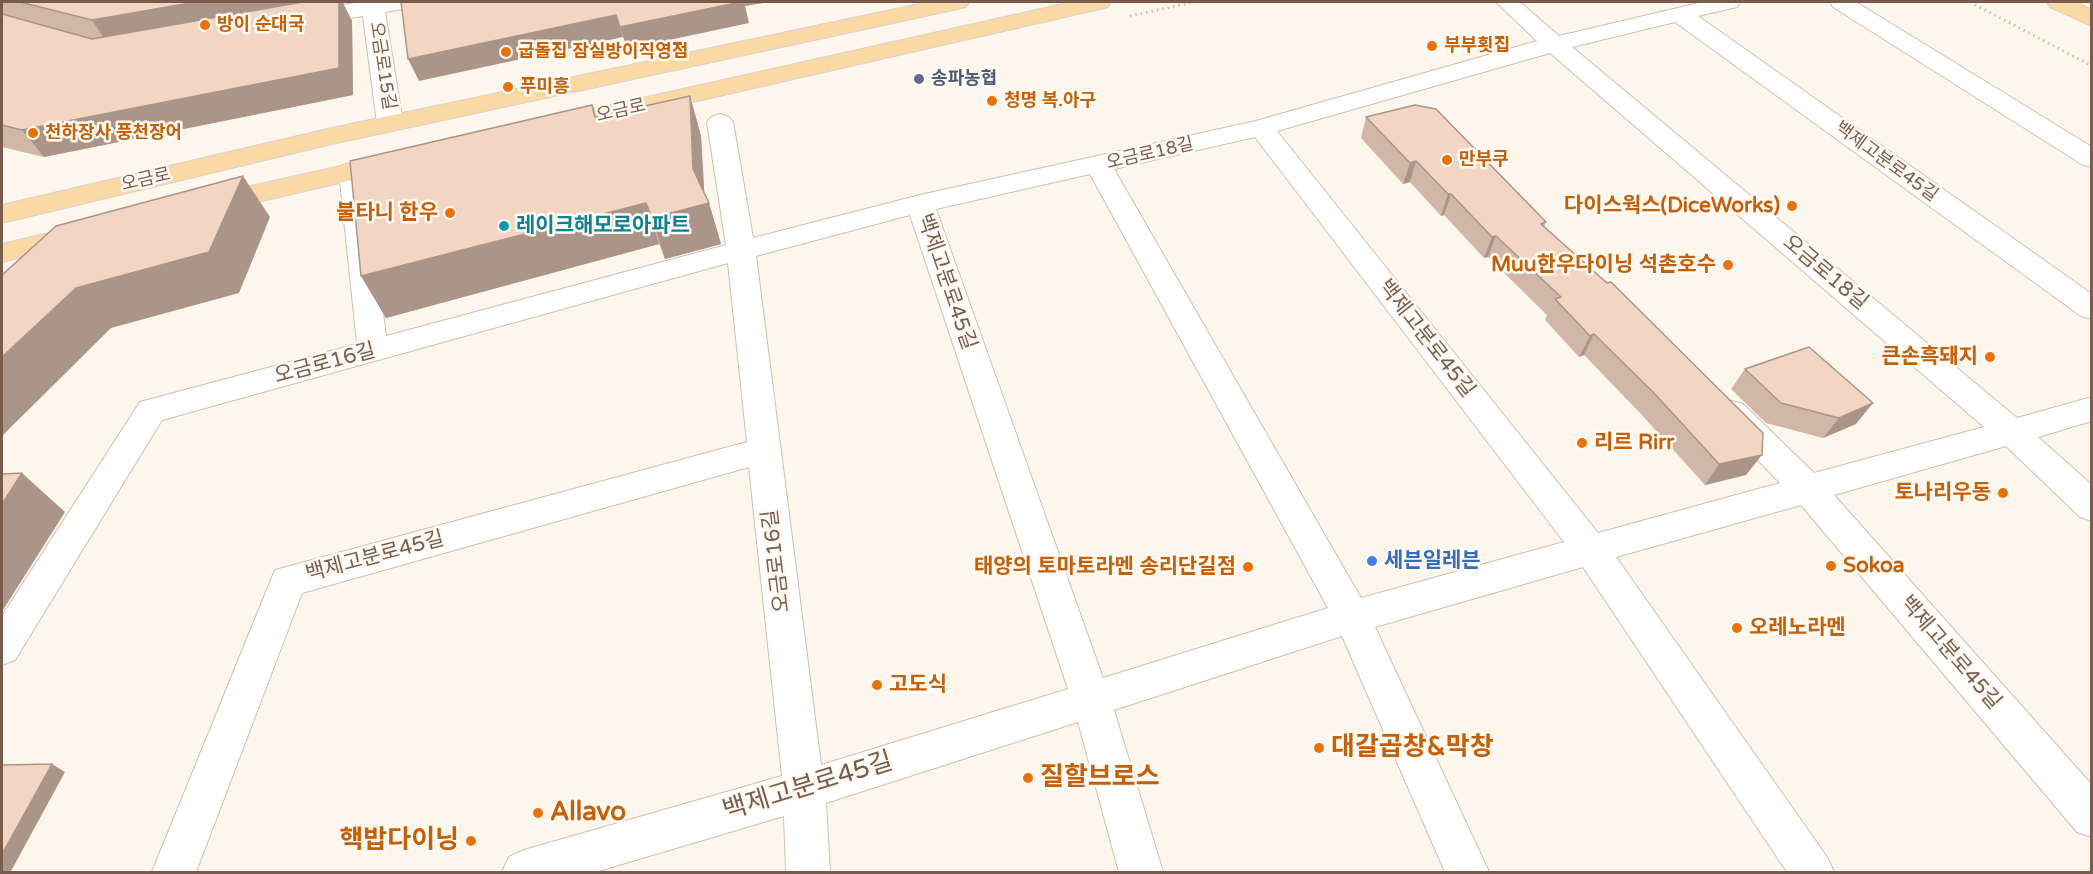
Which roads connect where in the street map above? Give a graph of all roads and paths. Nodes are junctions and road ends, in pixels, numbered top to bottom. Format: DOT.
graph roads {
  1 [pos="407,2"];
  2 [pos="958,2"];
  3 [pos="1100,2"];
  4 [pos="1507,2"];
  5 [pos="1730,2"];
  6 [pos="1841,2"];
  7 [pos="1970,2"];
  8 [pos="2058,2"];
  9 [pos="373,5"];
  10 [pos="1681,15"];
  11 [pos="2091,19"];
  12 [pos="284,22"];
  13 [pos="1554,44"];
  14 [pos="2091,66"];
  15 [pos="1405,88"];
  16 [pos="1430,113"];
  17 [pos="720,122"];
  18 [pos="390,123"];
  19 [pos="1261,128"];
  20 [pos="525,133"];
  21 [pos="413,158"];
  22 [pos="2091,159"];
  23 [pos="1099,166"];
  24 [pos="352,171"];
  25 [pos="920,204"];
  26 [pos="192,208"];
  27 [pos="2,214"];
  28 [pos="101,230"];
  29 [pos="741,250"];
  30 [pos="2,253"];
  31 [pos="2091,309"];
  32 [pos="373,351"];
  33 [pos="1707,389"];
  34 [pos="2091,409"];
  35 [pos="2011,431"];
  36 [pos="764,450"];
  37 [pos="1808,489"];
  38 [pos="2091,507"];
  39 [pos="1591,550"];
  40 [pos="1352,617"];
  41 [pos="2,648"];
  42 [pos="1091,699"];
  43 [pos="804,789"];
  44 [pos="2091,817"];
  45 [pos="174,873"];
  46 [pos="524,873"];
  47 [pos="808,873"];
  48 [pos="1141,873"];
  49 [pos="1467,873"];
  50 [pos="1812,873"];
  1 -- 9 [label="street"];
  2 -- 18 [label="main road, 오금로"];
  3 -- 20 [label="main road, 오금로"];
  4 -- 13 [label="street, 오금로18길"];
  5 -- 10 [label="street, 오금로18길"];
  6 -- 22 [label="street"];
  7 -- 14 [label="path"];
  8 -- 11 [label="main road"];
  9 -- 12 [label="street, 오금로15길"];
  9 -- 18 [label="street, 오금로15길"];
  10 -- 13 [label="street, 오금로18길"];
  10 -- 31 [label="street, 백제고분로45길"];
  13 -- 15 [label="street, 오금로18길"];
  13 -- 35 [label="street, 오금로18길"];
  15 -- 16 [label="street"];
  15 -- 19 [label="street, 오금로18길"];
  17 -- 29 [label="street, 오금로16길"];
  18 -- 27 [label="main road, 오금로"];
  19 -- 23 [label="street, 오금로18길"];
  19 -- 39 [label="street, 백제고분로45길"];
  21 -- 24 [label="main road, 오금로"];
  23 -- 25 [label="street, 오금로18길"];
  23 -- 40 [label="street"];
  24 -- 26 [label="main road, 오금로"];
  24 -- 32 [label="street"];
  25 -- 29 [label="street, 오금로18길"];
  25 -- 42 [label="street, 백제고분로45길"];
  28 -- 30 [label="main road"];
  29 -- 32 [label="street, 오금로16길"];
  29 -- 36 [label="street, 오금로16길"];
  32 -- 41 [label="street, 오금로16길"];
  33 -- 37 [label="street, 백제고분로45길"];
  34 -- 35 [label="street, 백제고분로45길"];
  35 -- 37 [label="street, 백제고분로45길"];
  35 -- 38 [label="street, 오금로18길"];
  36 -- 43 [label="street, 오금로16길"];
  36 -- 45 [label="street, 백제고분로45길"];
  37 -- 39 [label="street, 백제고분로45길"];
  37 -- 44 [label="street, 백제고분로45길"];
  39 -- 40 [label="street, 백제고분로45길"];
  39 -- 50 [label="street, 백제고분로45길"];
  40 -- 42 [label="street, 백제고분로45길"];
  40 -- 49 [label="street"];
  42 -- 43 [label="street, 백제고분로45길"];
  42 -- 48 [label="street, 백제고분로45길"];
  43 -- 46 [label="street, 백제고분로45길"];
  43 -- 47 [label="street, 오금로16길"];
}
